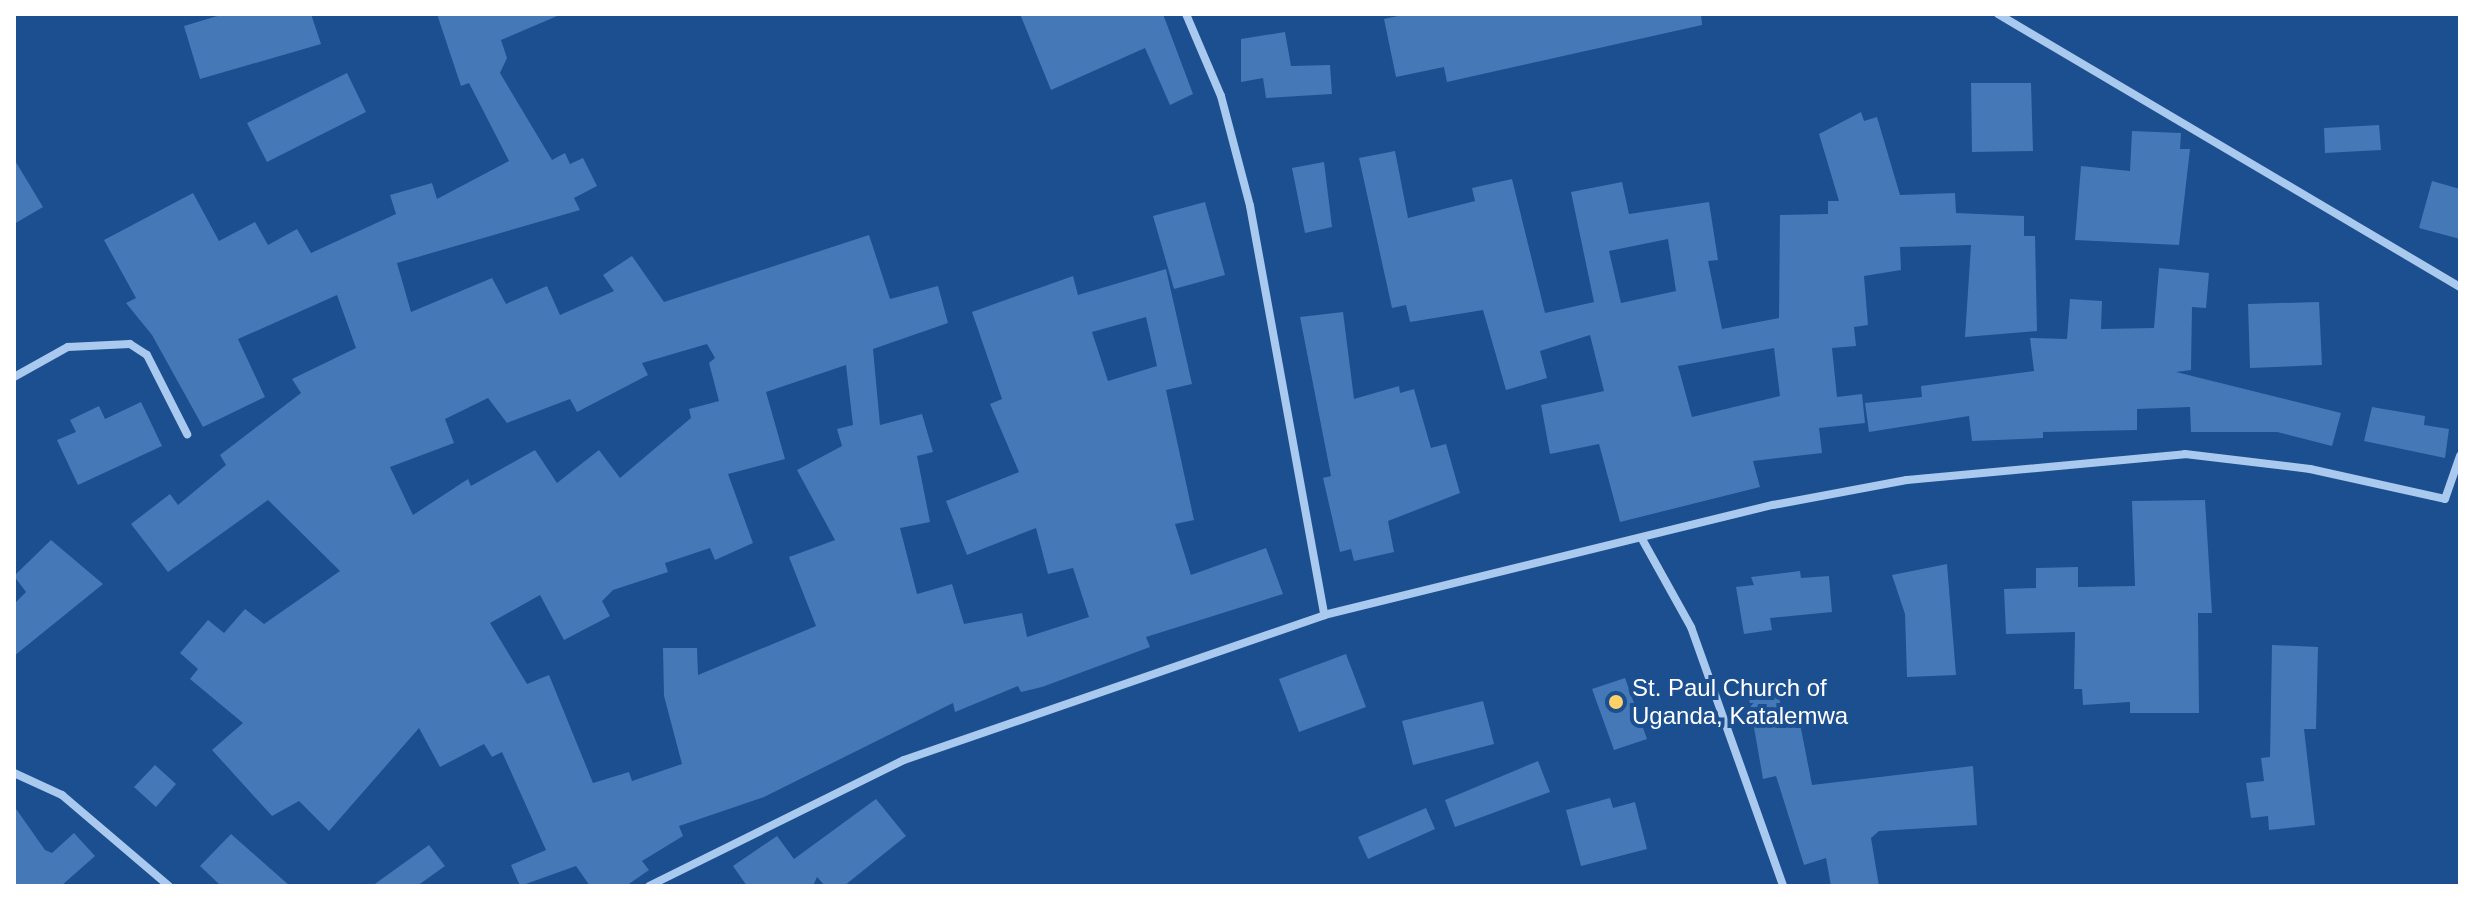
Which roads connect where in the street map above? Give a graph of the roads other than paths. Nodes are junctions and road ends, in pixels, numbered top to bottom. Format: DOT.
graph roads {
  1 [pos="1186,14"];
  2 [pos="1998,14"];
  3 [pos="2460,287"];
  4 [pos="14,377"];
  5 [pos="187,434"];
  6 [pos="2460,456"];
  7 [pos="1642,539"];
  8 [pos="1324,615"];
  9 [pos="14,773"];
  10 [pos="169,886"];
  11 [pos="649,886"];
  12 [pos="1783,886"];
  1 -- 8 [label="street"];
  2 -- 3 [label="street"];
  4 -- 5 [label="street"];
  6 -- 7 [label="street"];
  7 -- 8 [label="street"];
  7 -- 12 [label="street"];
  8 -- 11 [label="street"];
  9 -- 10 [label="street"];
}
